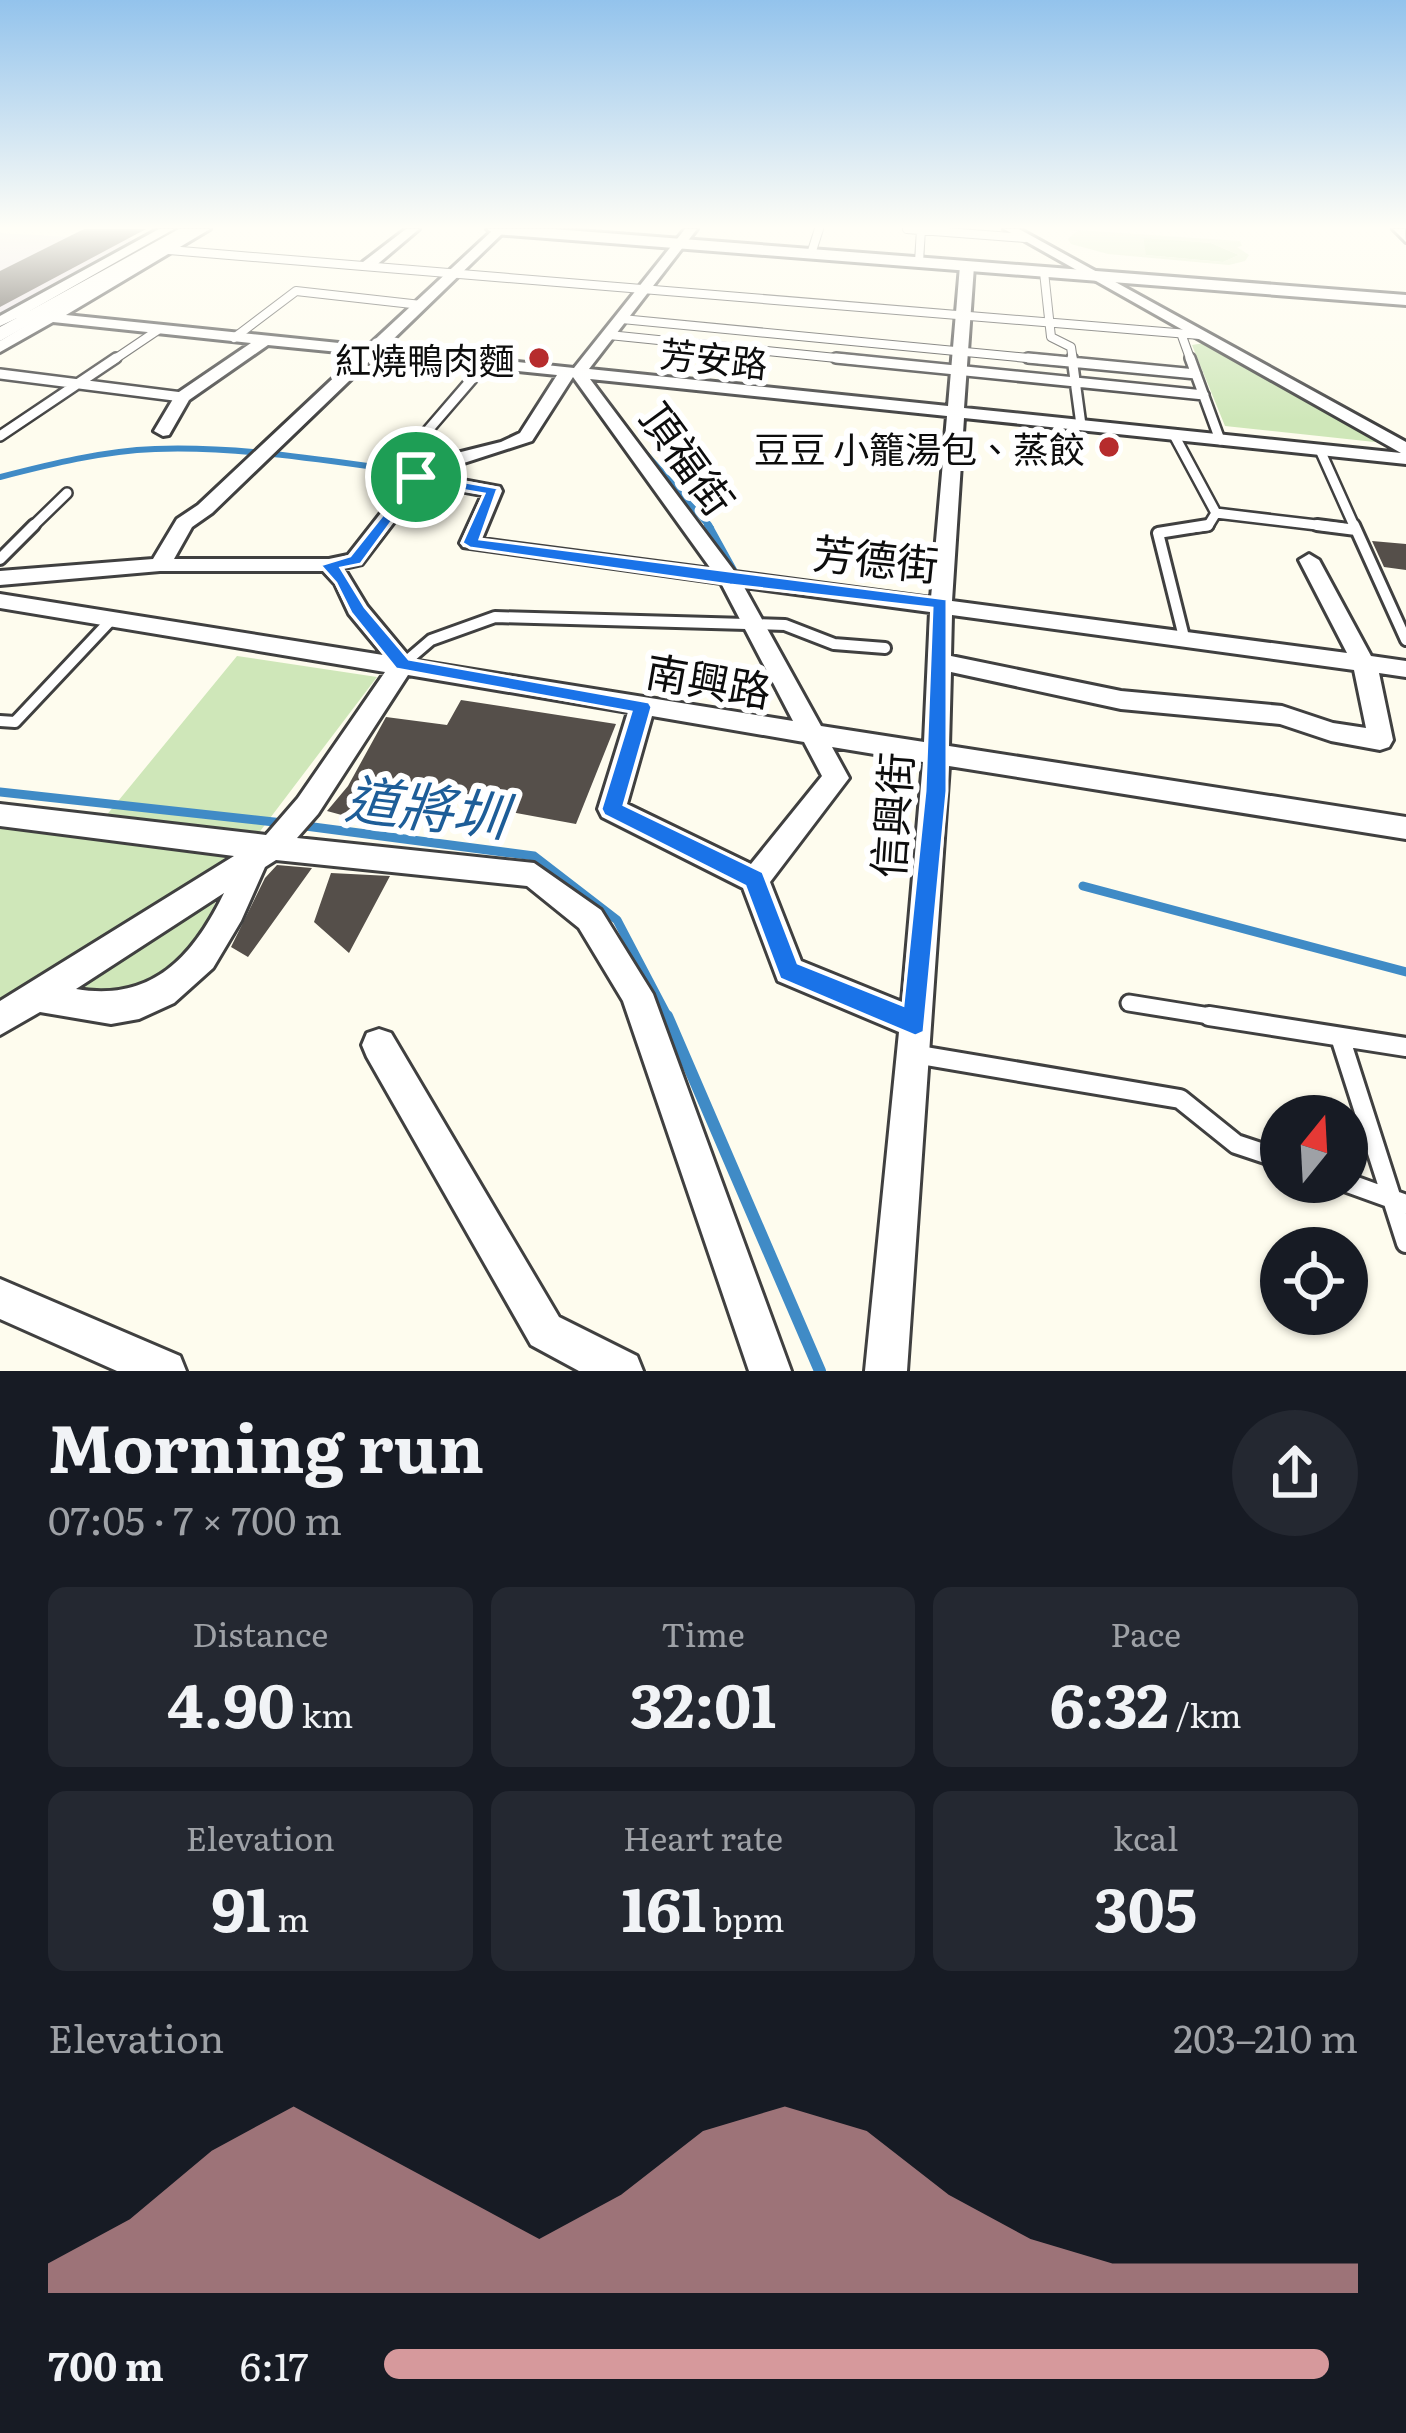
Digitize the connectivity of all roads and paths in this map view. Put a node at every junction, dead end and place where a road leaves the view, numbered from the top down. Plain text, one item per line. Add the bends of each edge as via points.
1 (64, 293) edge
2 (69, 293) edge
3 (78, 293) edge
4 (293, 293) edge
5 (314, 293) edge
6 (434, 293) edge
7 (639, 293) edge
8 (689, 293) edge
9 (964, 293) edge
10 (1046, 293) edge
11 (1126, 293) edge
12 (1315, 293) edge
13 (1406, 300) edge
14 (422, 305) junction
15 (961, 316) junction
16 (622, 319) junction
17 (18, 321) edge
18 (1050, 324) junction
19 (158, 330) junction
20 (609, 334) junction
21 (1200, 334) junction
22 (1182, 336) junction
23 (234, 338) junction
24 (264, 341) junction
25 (0, 347) edge
26 (371, 352) junction
27 (961, 352) junction
28 (1073, 362) junction
29 (485, 364) junction
30 (958, 371) junction
31 (572, 373) junction
32 (0, 374) edge
33 (1196, 374) junction
34 (1075, 382) junction
35 (78, 383) junction
36 (1204, 395) junction
37 (182, 397) junction
38 (957, 412) junction
39 (1081, 425) junction
40 (163, 431) dead end
41 (1174, 435) junction
42 (0, 436) edge
43 (1220, 440) junction
44 (1406, 449) edge
45 (1320, 450) junction
46 (1406, 459) edge
47 (407, 471) junction
48 (67, 493) dead end
49 (1216, 513) junction
50 (1356, 530) junction
51 (0, 560) edge
52 (1309, 560) dead end
53 (160, 565) junction
54 (329, 565) junction
55 (0, 578) edge
56 (730, 580) junction
57 (0, 601) edge
58 (941, 603) junction
59 (112, 619) junction
60 (749, 623) junction
61 (1184, 637) junction
62 (1406, 640) edge
63 (885, 648) dead end
64 (943, 662) junction
65 (1365, 663) junction
66 (403, 664) junction
67 (1406, 669) edge
68 (642, 707) junction
69 (0, 721) edge
70 (814, 737) junction
71 (938, 757) junction
72 (0, 815) edge
73 (1406, 828) edge
74 (263, 855) junction
75 (755, 880) junction
76 (37, 996) junction
77 (1129, 1003) dead end
78 (0, 1019) edge
79 (915, 1023) junction
80 (1340, 1037) junction
81 (379, 1045) dead end
82 (1406, 1047) edge
83 (914, 1054) junction
84 (1260, 1153) edge
85 (1368, 1190) edge
86 (1401, 1202) edge
87 (1406, 1243) edge
88 (0, 1299) edge
89 (165, 1371) edge
90 (622, 1371) edge
91 (770, 1371) edge
92 (886, 1371) edge

1 - 17 street
2 - 17 street
3 - 17 street
4 - 23 lane
5 - 14 lane
6 - 14 street
7 - 16 street
8 - 15 lane
9 - 15 street, 信興街
10 - 18 lane
11 - 21 street
12 - 13 street
14 - 26 street
15 - 18 lane
15 - 27 street, 信興街
16 - 20 street
16 - 27 lane
17 - 19 street, 芳安路
17 - 25 street
18 - 22 lane
18 - 28 lane via 1052,337 1071,346
19 - 23 street, 芳安路
19 - 35 lane
20 - 30 lane
20 - 31 street
21 - 22 lane
21 - 44 street
22 - 33 lane
23 - 24 street, 芳安路
24 - 26 street, 芳安路
24 - 37 street
26 - 29 street, 芳安路
26 - 53 street via 184,523
27 - 28 lane
27 - 30 street, 信興街
28 - 33 lane
28 - 34 lane
29 - 31 street, 芳安路
29 - 47 lane
30 - 34 lane
30 - 38 street, 信興街
31 - 38 street, 芳安路
31 - 47 street via 526,437
31 - 56 street, 頂福街
32 - 35 lane
33 - 36 lane
34 - 36 lane
34 - 39 lane
35 - 37 lane
35 - 42 lane
36 - 43 lane
37 - 40 street
38 - 39 street, 芳安路
38 - 58 street, 信興街
39 - 41 street, 芳安路
41 - 43 street, 芳安路
41 - 49 lane
43 - 45 street, 芳安路
45 - 46 street, 芳安路
45 - 50 lane
47 - 54 street via 355,560
47 - 56 street, 芳德街 via 493,491 470,543
48 - 51 lane
49 - 50 lane
49 - 61 lane via 1208,526 1158,532
50 - 62 lane
52 - 65 street
53 - 54 street
53 - 55 street
54 - 66 street
56 - 58 street, 芳德街
56 - 60 street, 頂福街
57 - 59 street, 南興路
58 - 61 street, 芳德街
58 - 64 street, 信興街
59 - 66 street, 南興路
59 - 69 lane via 15,722
60 - 63 lane
60 - 66 lane via 495,617 431,640
60 - 70 street, 頂福街
61 - 65 street, 芳德街
64 - 65 street via 1121,700 1282,715 1380,740
64 - 71 street, 信興街
65 - 67 street, 芳德街
66 - 68 street, 南興路
66 - 74 street via 308,806
68 - 70 street, 南興路
68 - 75 street via 612,809
70 - 71 street, 南興路
70 - 75 street, 頂福街 via 836,778
71 - 73 street, 南興路
71 - 79 street, 信興街
72 - 74 street
74 - 76 street
74 - 76 street via 224,930 193,970 156,996 111,1008
74 - 91 street via 535,875 590,919 637,994
75 - 79 street via 789,971
76 - 78 street
77 - 80 lane
79 - 83 street, 信興街
80 - 82 lane
80 - 86 lane
81 - 90 street via 545,1331
83 - 84 lane via 1180,1099 1236,1144
83 - 92 street, 信興街
85 - 86 lane
86 - 87 lane
88 - 89 street

